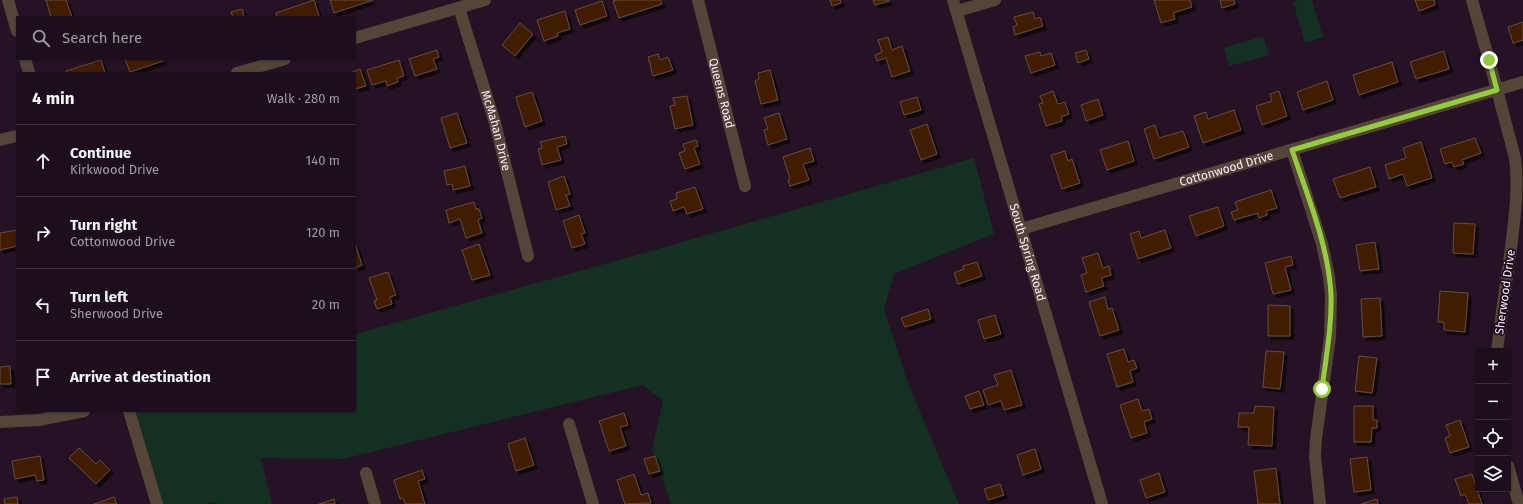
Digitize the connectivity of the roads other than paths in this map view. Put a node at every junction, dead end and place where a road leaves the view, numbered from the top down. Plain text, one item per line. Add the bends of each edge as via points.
1 (8, 0) edge
2 (485, 0) edge
3 (698, 0) edge
4 (995, 0) edge
5 (1472, 0) edge
6 (955, 6) edge
7 (459, 8) junction
8 (16, 28) edge
9 (356, 38) edge
10 (25, 60) edge
11 (282, 60) edge
12 (255, 71) edge
13 (30, 72) edge
14 (1523, 82) edge
15 (1497, 90) junction
16 (16, 136) edge
17 (0, 140) edge
18 (1292, 150) junction
19 (745, 186) dead end
20 (1022, 229) junction
21 (528, 256) dead end
22 (1497, 348) edge
23 (79, 412) edge
24 (130, 412) edge
25 (0, 422) edge
26 (569, 424) dead end
27 (366, 473) dead end
28 (1511, 476) edge
29 (157, 504) edge
30 (375, 504) edge
31 (593, 504) edge
32 (1102, 504) edge
33 (1320, 504) edge
34 (1519, 504) edge

1 - 8 street
2 - 7 street
3 - 19 street, Queens Road
4 - 6 street
5 - 15 street, Sherwood Drive
6 - 20 street, South Spring Road
7 - 9 street
7 - 21 street, McMahan Drive via 495,123
10 - 13 street
11 - 12 street
14 - 15 street, Cottonwood Drive
15 - 18 street, Cottonwood Drive
15 - 22 street, Sherwood Drive via 1515,158 1517,187
16 - 17 street
18 - 20 street, Cottonwood Drive
18 - 33 street via 1320,237 1331,295 1330,337 1315,456
20 - 32 street, South Spring Road
23 - 25 street via 39,420
24 - 29 street
26 - 31 street
27 - 30 street
28 - 34 street

